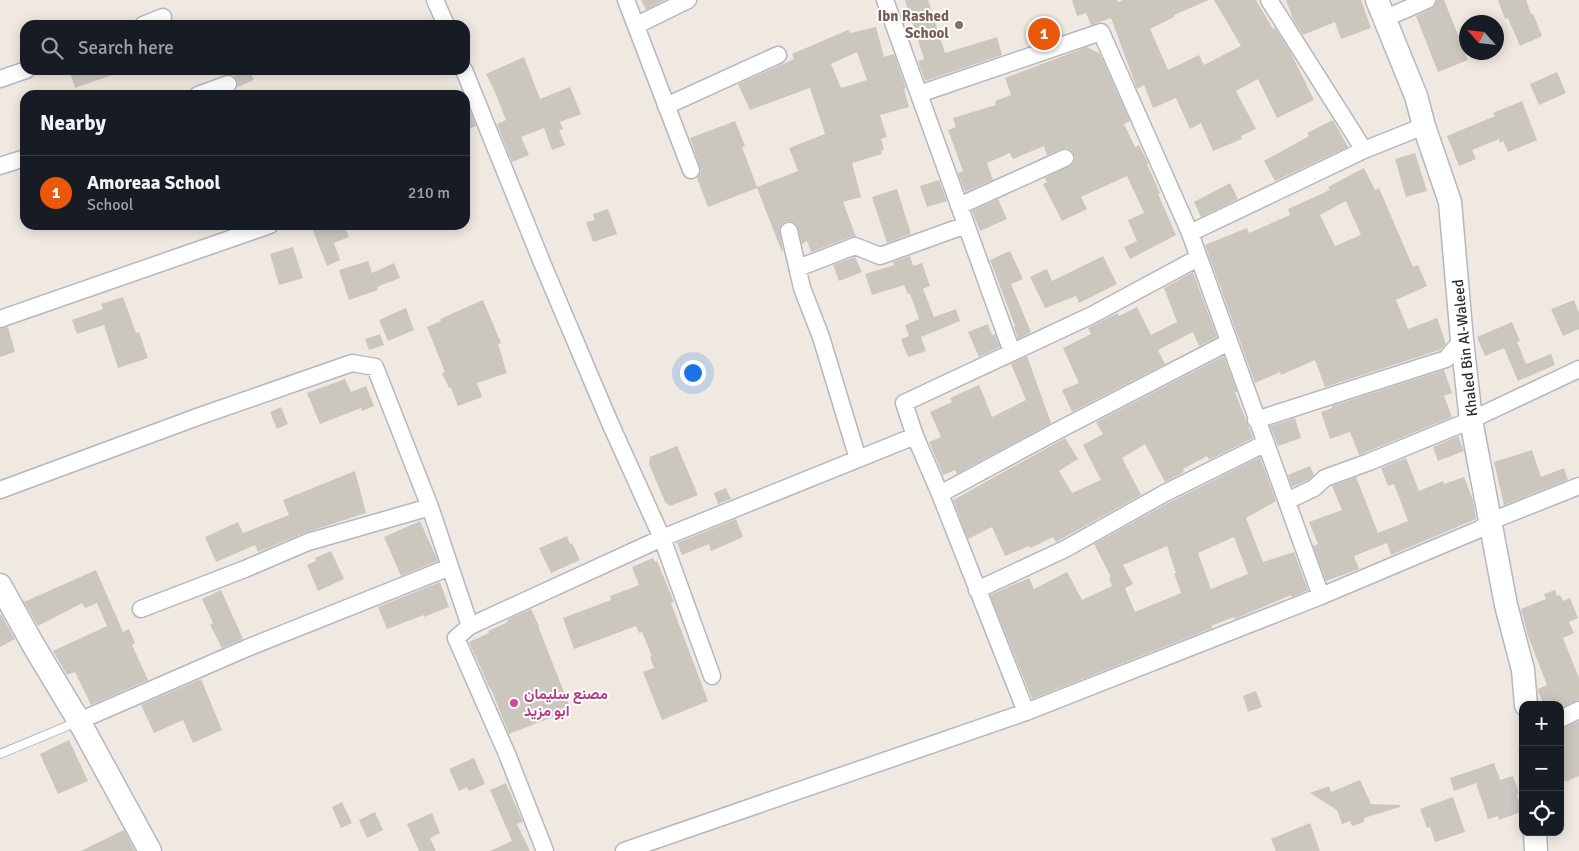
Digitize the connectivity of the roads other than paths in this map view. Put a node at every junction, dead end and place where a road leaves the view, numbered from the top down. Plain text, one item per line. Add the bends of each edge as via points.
1 (435, 0) edge
2 (626, 0) edge
3 (688, 0) edge
4 (885, 0) edge
5 (1269, 0) edge
6 (1427, 0) edge
7 (1380, 9) edge
8 (163, 17) dead end
9 (156, 20) edge
10 (444, 20) edge
11 (637, 26) junction
12 (778, 55) dead end
13 (20, 72) edge
14 (466, 75) edge
15 (0, 79) edge
16 (228, 84) dead end
17 (212, 90) edge
18 (919, 94) junction
19 (666, 106) junction
20 (1424, 126) junction
21 (1364, 150) junction
22 (1065, 158) dead end
23 (20, 160) edge
24 (0, 166) edge
25 (691, 170) dead end
26 (959, 206) junction
27 (966, 225) junction
28 (256, 230) edge
29 (789, 231) dead end
30 (1190, 233) junction
31 (1198, 258) junction
32 (798, 268) junction
33 (0, 319) edge
34 (1462, 340) junction
35 (1229, 342) junction
36 (1012, 352) junction
37 (1579, 369) edge
38 (1256, 420) junction
39 (1472, 420) junction
40 (914, 436) junction
41 (1266, 442) junction
42 (858, 459) junction
43 (1579, 486) edge
44 (0, 490) edge
45 (940, 494) junction
46 (1287, 501) junction
47 (430, 507) junction
48 (1491, 521) junction
49 (662, 538) junction
50 (450, 567) junction
51 (0, 585) edge
52 (977, 590) junction
53 (1321, 596) junction
54 (141, 609) dead end
55 (470, 626) junction
56 (712, 676) dead end
57 (1526, 701) edge
58 (1579, 710) edge
59 (1026, 712) junction
60 (1564, 716) edge
61 (79, 721) junction
62 (0, 754) edge
63 (1535, 836) edge
64 (150, 851) edge
65 (545, 851) edge
66 (624, 851) edge
67 (1536, 851) edge

1 - 10 street
2 - 11 street
3 - 11 street
4 - 18 street
5 - 21 street
6 - 7 street
7 - 20 street, Khaled Bin Al-Waleed via 1416,96
8 - 9 street
11 - 19 street
12 - 19 street
13 - 15 street
14 - 49 street via 558,300
16 - 17 street
18 - 26 street
18 - 30 street via 1101,32
19 - 25 street
20 - 21 street
20 - 34 street, Khaled Bin Al-Waleed via 1450,202
21 - 30 street
22 - 26 street
23 - 24 street
26 - 27 street
27 - 32 street via 880,256 855,246
27 - 36 street
28 - 33 street
29 - 32 street
30 - 31 street
31 - 35 street
31 - 36 street via 1092,315
32 - 42 street
34 - 38 street via 1446,360
34 - 39 street, Khaled Bin Al-Waleed
35 - 38 street
35 - 45 street
36 - 40 street via 904,403
37 - 39 street
38 - 41 street
39 - 46 street via 1325,478 1314,488
39 - 48 street, Khaled Bin Al-Waleed
40 - 42 street
40 - 45 street
41 - 46 street
41 - 52 street via 1065,549
42 - 49 street
43 - 48 street
44 - 47 street via 352,363 375,367
45 - 52 street
46 - 53 street
47 - 50 street
47 - 54 street via 308,542
48 - 53 street via 1480,529
48 - 57 street, Khaled Bin Al-Waleed via 1506,605 1523,670
49 - 55 street
49 - 56 street
50 - 55 street
50 - 61 street via 246,648
51 - 61 street
52 - 59 street
53 - 59 street
55 - 65 street via 456,638
58 - 60 street
59 - 66 street
61 - 62 lane
61 - 64 street
63 - 67 street

